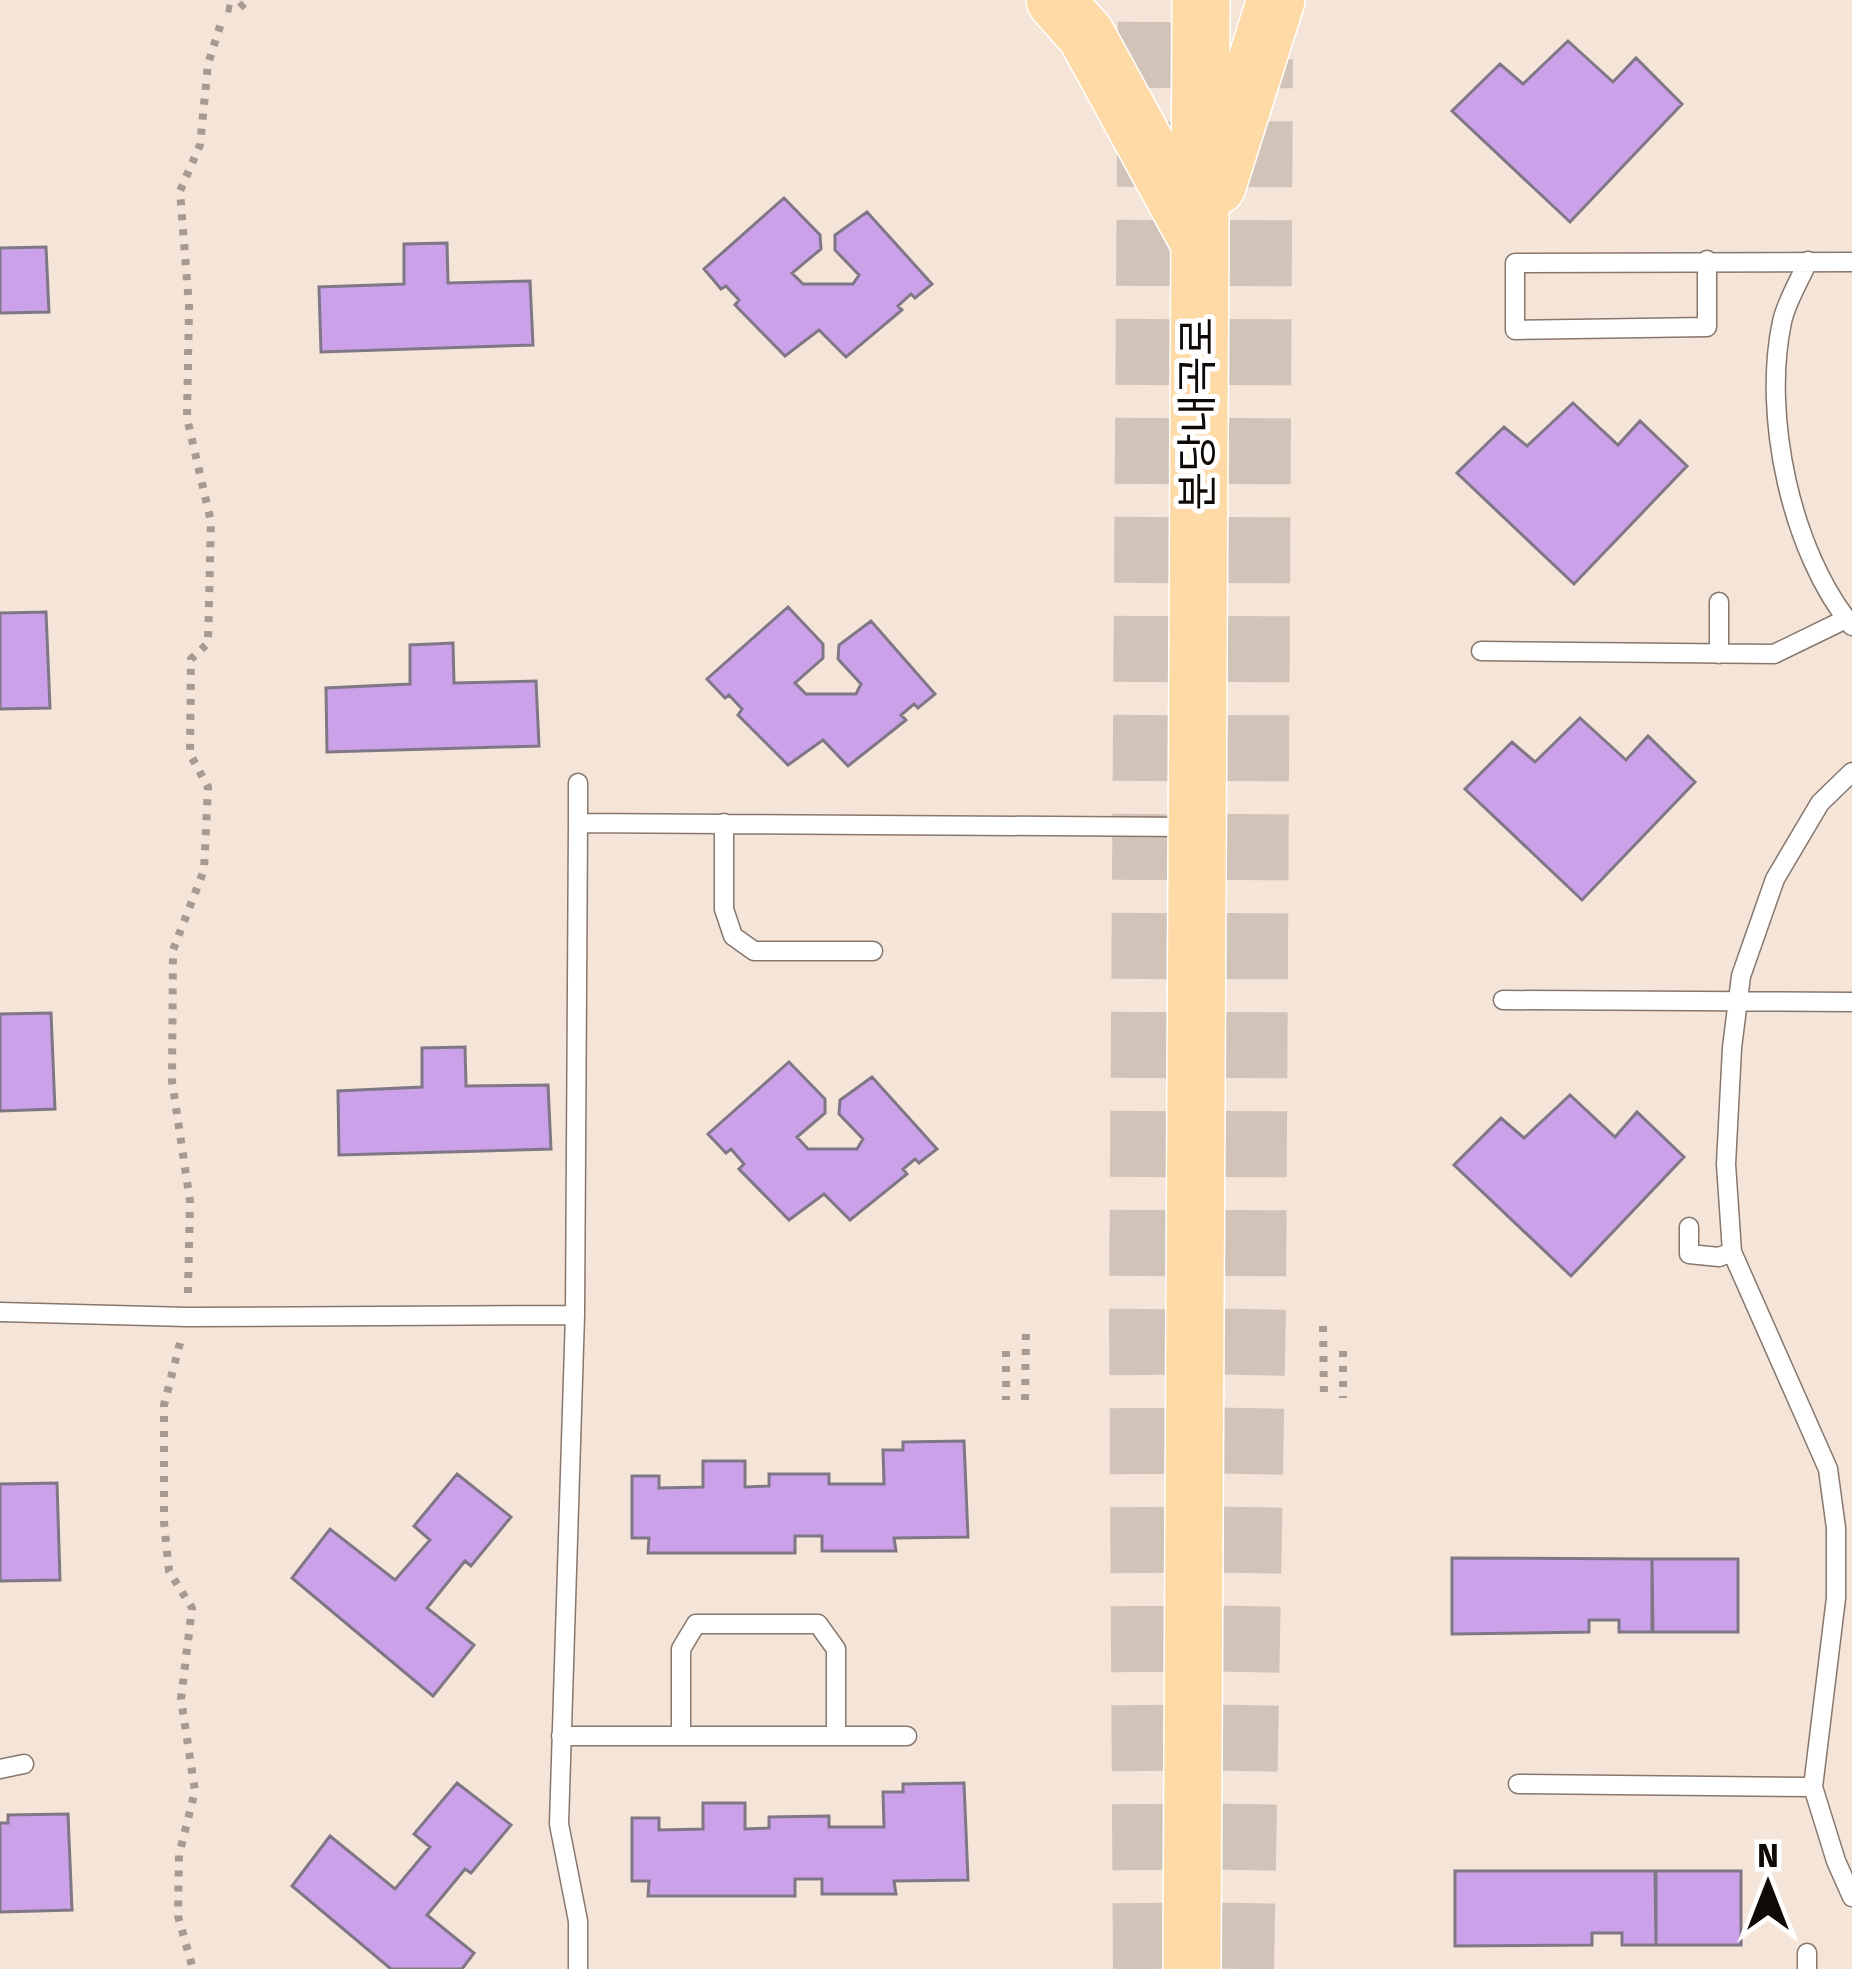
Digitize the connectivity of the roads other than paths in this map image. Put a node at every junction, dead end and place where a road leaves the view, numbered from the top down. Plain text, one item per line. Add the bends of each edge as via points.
1 (1055, 0) edge
2 (1201, 0) edge
3 (1276, 0) edge
4 (1199, 242) junction
5 (1707, 260) junction
6 (1808, 261) junction
7 (1852, 262) edge
8 (1719, 602) dead end
9 (1849, 623) edge
10 (1481, 651) dead end
11 (1719, 654) junction
12 (1852, 772) edge
13 (578, 783) dead end
14 (724, 823) junction
15 (578, 824) junction
16 (1195, 827) junction
17 (873, 951) dead end
18 (1503, 1000) dead end
19 (1738, 1002) junction
20 (1852, 1002) edge
21 (1688, 1227) dead end
22 (1732, 1252) junction
23 (0, 1312) edge
24 (575, 1315) junction
25 (561, 1736) junction
26 (681, 1736) junction
27 (836, 1736) junction
28 (907, 1736) dead end
29 (24, 1764) dead end
30 (0, 1769) edge
31 (1518, 1784) dead end
32 (1813, 1787) junction
33 (1852, 1897) edge
34 (1192, 1968) edge
35 (578, 1969) edge

1 - 4 main road via 1086,35
2 - 4 main road, 분당내곡로
3 - 4 main road
4 - 16 main road, 분당내곡로
5 - 5 lane via 1707,327 1515,330 1515,263
5 - 6 lane
6 - 7 lane
6 - 9 lane via 1782,319 1779,446 1795,511
8 - 11 lane
9 - 11 lane via 1774,654
10 - 11 lane
12 - 19 lane via 1820,803 1775,879
13 - 15 lane
14 - 15 lane
14 - 16 lane
14 - 17 lane via 724,909 733,936 754,951
15 - 24 lane
16 - 34 main road, 분당내곡로
18 - 19 lane
19 - 20 lane
19 - 22 lane via 1726,1164
21 - 22 lane via 1689,1254
22 - 32 lane via 1828,1469 1836,1598
23 - 24 lane
24 - 25 lane
25 - 26 lane
25 - 35 lane via 560,1825
26 - 27 lane
26 - 27 lane via 681,1649 696,1624 818,1624 836,1649
27 - 28 lane
29 - 30 lane
31 - 32 lane
32 - 33 lane

